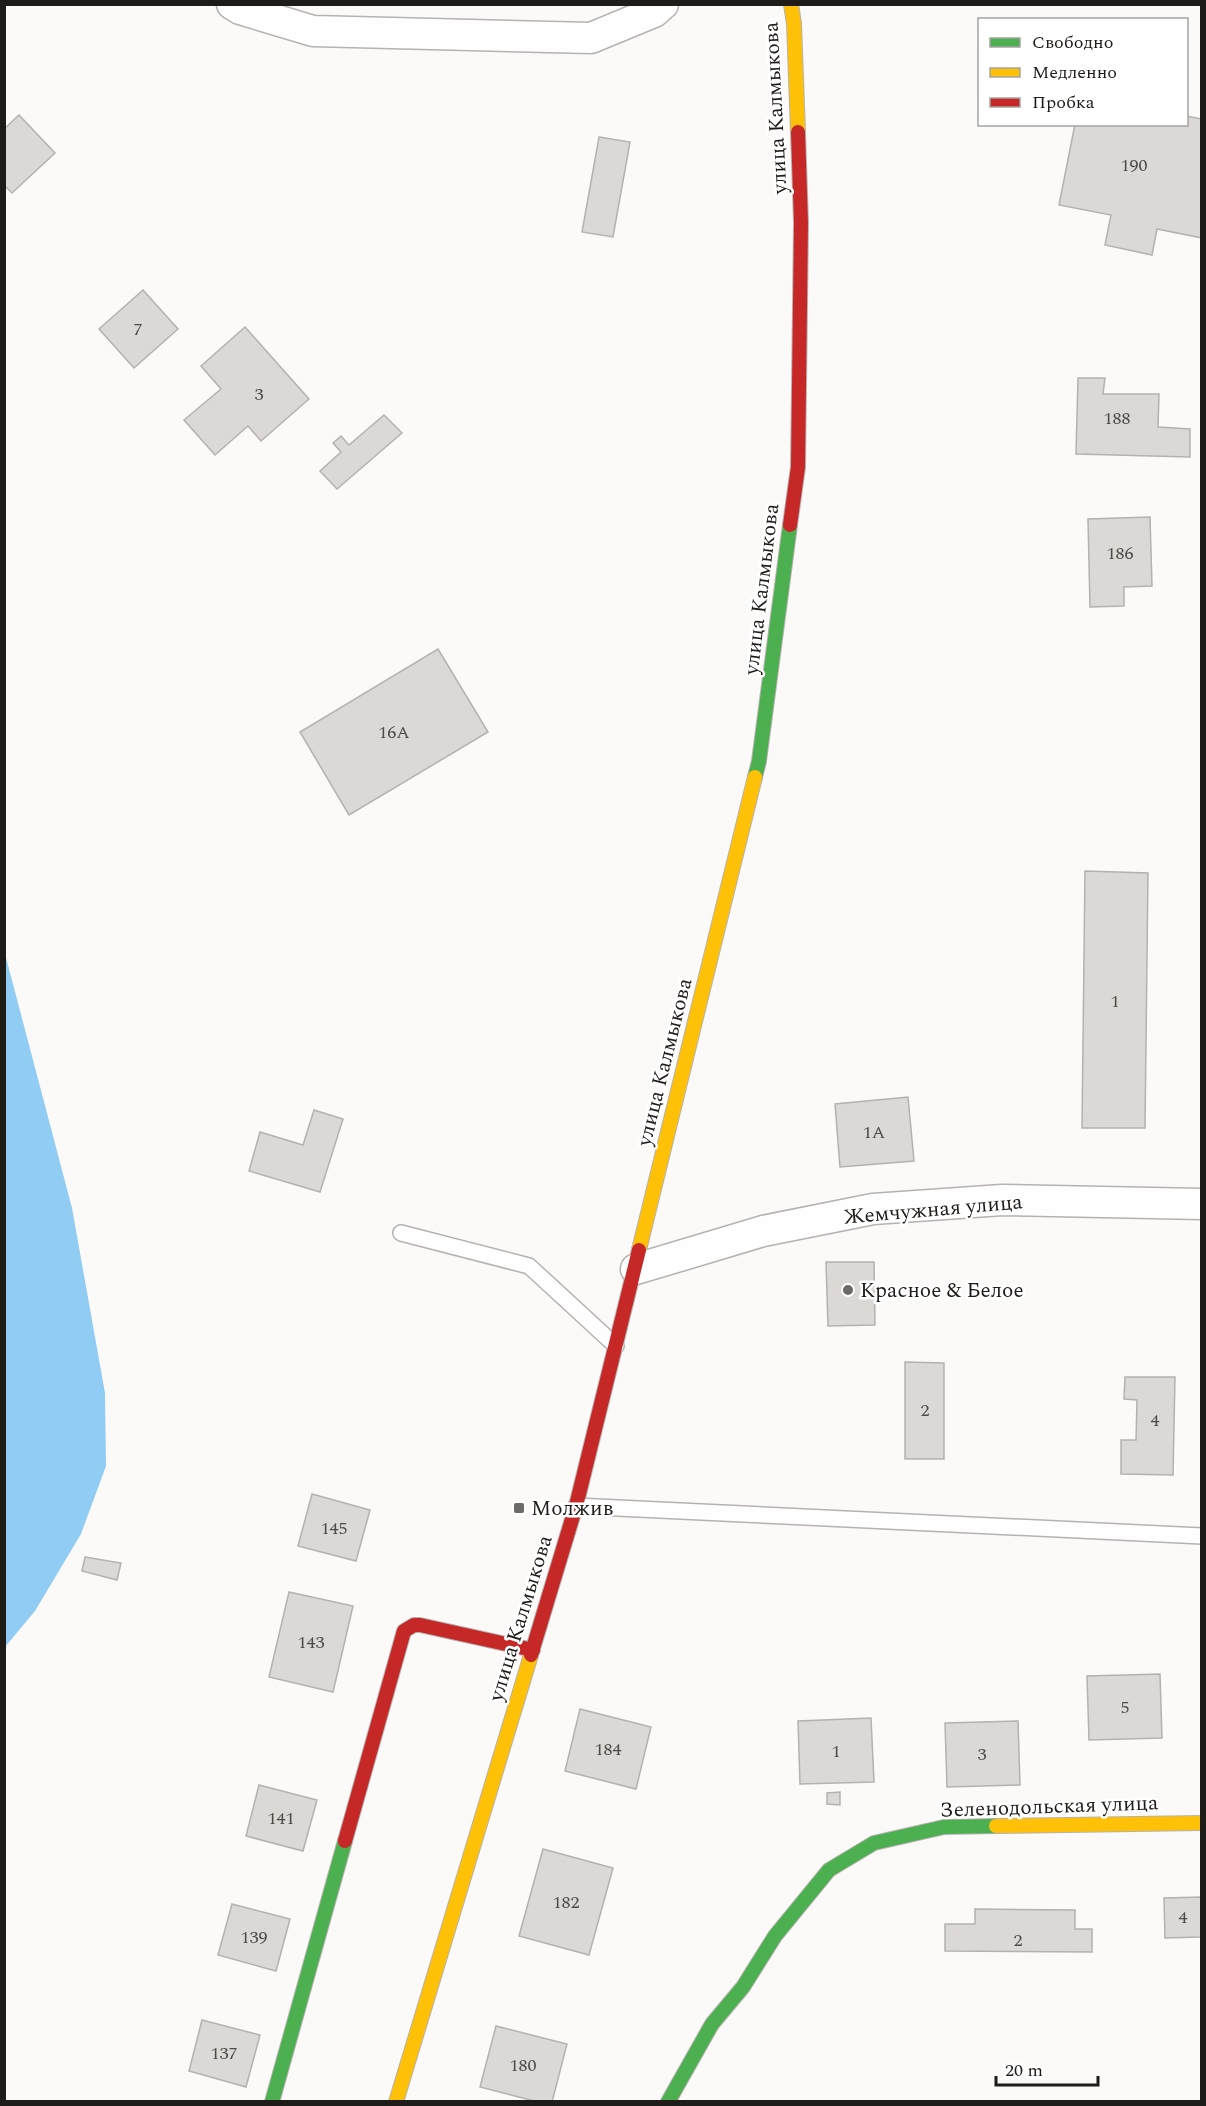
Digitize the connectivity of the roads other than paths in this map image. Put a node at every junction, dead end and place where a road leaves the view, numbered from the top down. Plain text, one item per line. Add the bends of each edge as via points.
1 (232, 4) edge
2 (663, 4) edge
3 (790, 4) edge
4 (1202, 1203) edge
5 (401, 1233) dead end
6 (636, 1269) junction
7 (616, 1346) junction
8 (576, 1506) junction
9 (1202, 1536) edge
10 (532, 1650) junction
11 (1202, 1823) edge
12 (272, 2102) edge
13 (396, 2102) edge
14 (668, 2102) edge

1 - 2 street via 314,31 591,38 654,12
3 - 6 main road, улица Калмыкова via 801,224 798,467 759,761
4 - 6 street, Жемчужная улица via 1002,1200 873,1209 763,1231
5 - 7 lane via 529,1266
6 - 7 main road, улица Калмыкова
7 - 8 main road, улица Калмыкова
8 - 9 lane
8 - 10 main road, улица Калмыкова
10 - 12 main road via 420,1625 404,1631
10 - 13 main road, улица Калмыкова
11 - 14 main road, Зеленодольская улица via 944,1827 874,1843 829,1870 775,1935 743,1987 712,2024

